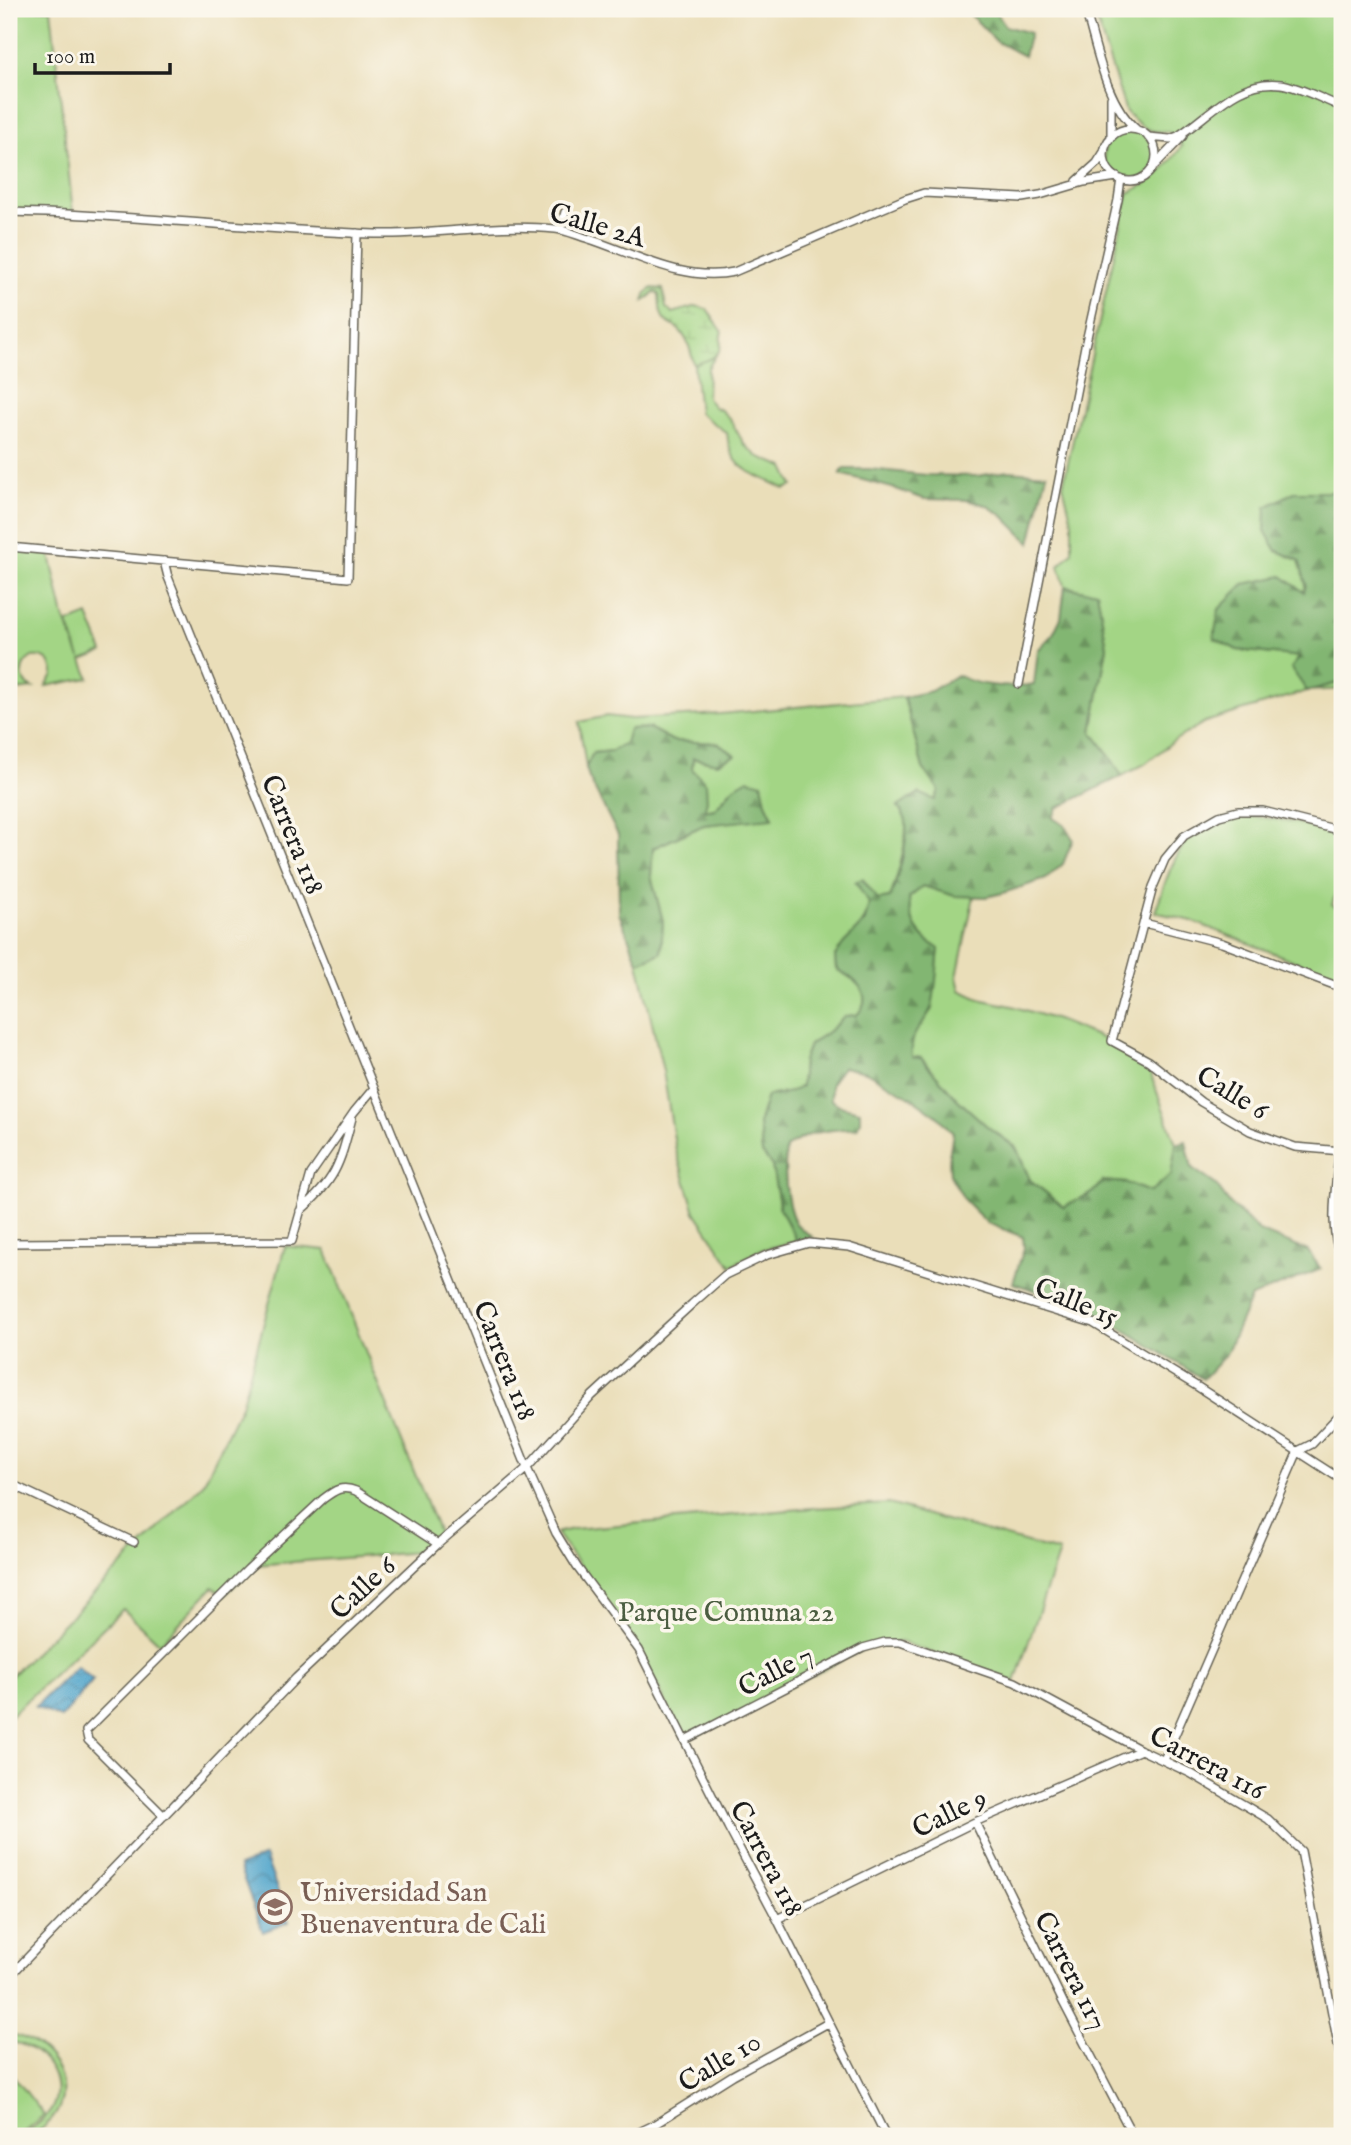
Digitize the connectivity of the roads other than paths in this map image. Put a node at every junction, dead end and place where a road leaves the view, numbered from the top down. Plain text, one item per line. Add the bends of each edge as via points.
1 (1085, 9) edge
2 (1111, 94) junction
3 (1342, 107) edge
4 (1188, 130) junction
5 (1139, 131) junction
6 (1148, 137) junction
7 (1111, 138) junction
8 (1105, 151) junction
9 (1153, 166) junction
10 (1119, 178) junction
11 (1130, 181) junction
12 (1072, 184) junction
13 (1118, 200) junction
14 (9, 212) edge
15 (565, 212) dead end
16 (560, 230) junction
17 (357, 233) junction
18 (9, 547) edge
19 (164, 561) junction
20 (1019, 684) dead end
21 (1342, 831) edge
22 (1144, 923) junction
23 (1342, 988) edge
24 (374, 1088) junction
25 (354, 1112) junction
26 (1341, 1151) edge
27 (299, 1212) junction
28 (9, 1243) edge
29 (766, 1255) joint
30 (1342, 1258) edge
31 (1342, 1412) edge
32 (1298, 1451) junction
33 (527, 1468) junction
34 (1342, 1480) edge
35 (9, 1483) edge
36 (134, 1542) dead end
37 (438, 1544) junction
38 (885, 1642) joint
39 (685, 1740) junction
40 (1141, 1750) junction
41 (1164, 1760) junction
42 (164, 1816) junction
43 (975, 1822) junction
44 (777, 1919) junction
45 (9, 1977) edge
46 (828, 2024) junction
47 (1342, 2064) edge
48 (631, 2136) edge
49 (886, 2136) edge
50 (1133, 2136) edge

1 - 2 street
2 - 5 street via 1126,120
2 - 7 street
3 - 4 street via 1282,84 1259,85 1223,101
4 - 6 street via 1170,139
4 - 9 street
5 - 6 street
5 - 7 street via 1124,130
6 - 9 street via 1156,154
7 - 8 street
8 - 10 street via 1107,166
8 - 12 street, Calle 2A via 1084,177
9 - 11 street via 1144,177
10 - 11 street
10 - 12 street, Calle 2A
10 - 13 street
11 - 13 street
12 - 16 street, Calle 2A via 1022,198 924,193 721,274 681,271
13 - 20 street
14 - 17 street, Calle 2A
15 - 16 street
16 - 17 street, Calle 2A via 518,227 426,234
17 - 19 street via 348,578
18 - 19 street
19 - 24 street, Carrera 118
21 - 22 street via 1263,811 1219,816 1184,836 1165,859
22 - 23 street via 1222,943
22 - 26 street, Calle 6 via 1112,1041 1149,1061 1201,1102 1250,1132 1295,1147
24 - 25 street
24 - 33 street, Carrera 118
25 - 27 street via 311,1174
25 - 27 street via 334,1175
26 - 30 street via 1334,1234
27 - 28 street via 292,1241
29 - 32 street, Calle 15 via 809,1243 849,1247 1093,1323
29 - 33 street, Calle 6 via 725,1275 692,1304 592,1396
31 - 32 street via 1312,1444
32 - 34 street, Calle 15
32 - 41 street
33 - 37 street, Calle 6
33 - 39 street, Carrera 118 via 556,1533 639,1650
35 - 36 street
37 - 42 street, Calle 6 via 296,1678
37 - 42 street via 344,1487 323,1499 248,1569 86,1731 88,1740
38 - 39 street, Calle 7 via 863,1648
38 - 40 street, Carrera 116 via 901,1642 1015,1682
39 - 44 street, Carrera 118
40 - 41 street, Carrera 116
40 - 43 street, Calle 9
41 - 47 street, Carrera 116 via 1268,1819 1301,1850
42 - 45 street, Calle 6
43 - 44 street, Calle 9
43 - 50 street, Carrera 117
44 - 46 street, Carrera 118
46 - 48 street, Calle 10
46 - 49 street, Carrera 118

